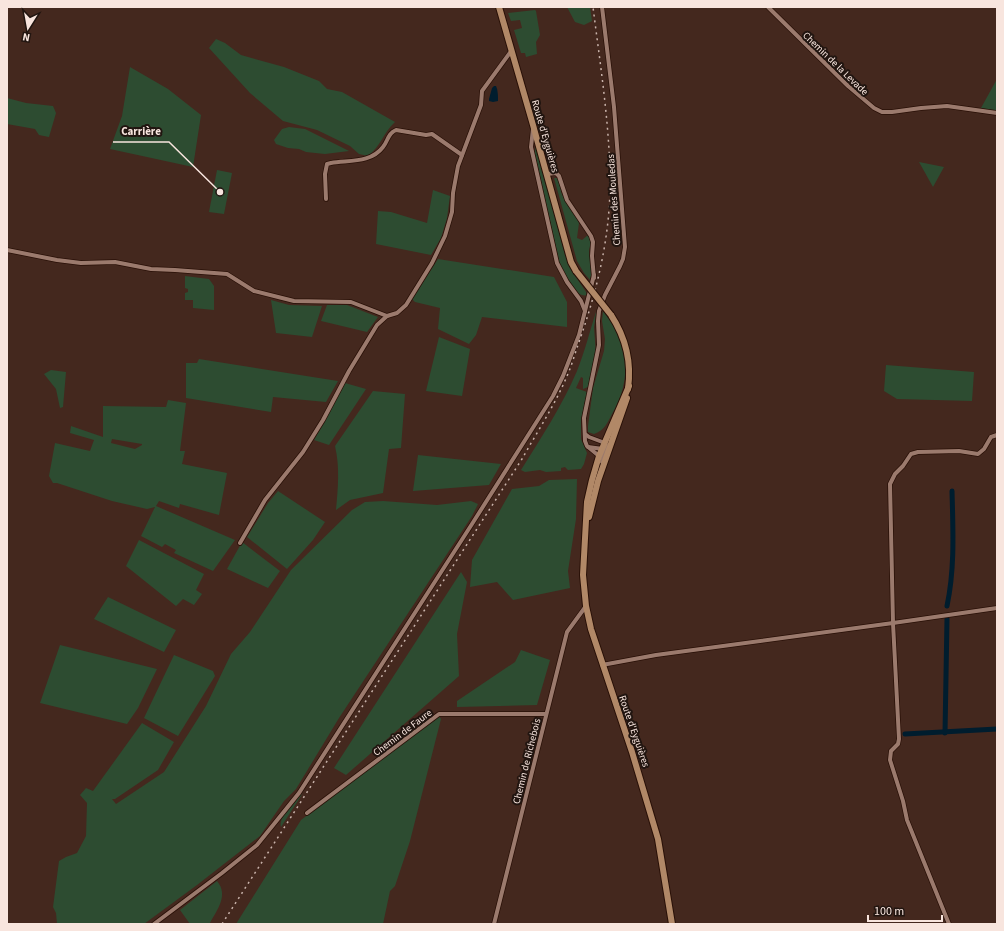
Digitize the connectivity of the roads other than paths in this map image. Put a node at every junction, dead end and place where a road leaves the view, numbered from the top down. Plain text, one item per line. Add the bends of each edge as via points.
1 (499, 7) edge
2 (602, 7) edge
3 (768, 7) edge
4 (512, 50) junction
5 (997, 113) edge
6 (533, 125) junction
7 (462, 155) junction
8 (546, 174) junction
9 (326, 199) dead end
10 (7, 250) edge
11 (585, 313) junction
12 (387, 316) junction
13 (585, 434) junction
14 (997, 435) edge
15 (606, 446) junction
16 (588, 447) junction
17 (599, 456) junction
18 (240, 543) dead end
19 (584, 546) junction
20 (586, 606) junction
21 (997, 608) edge
22 (893, 623) junction
23 (602, 665) junction
24 (546, 714) junction
25 (307, 813) dead end
26 (154, 924) edge
27 (494, 924) edge
28 (672, 924) edge
29 (949, 924) edge

1 - 4 main road, Route d'Eyguières
2 - 13 street, Chemin des Mouledas via 614,107 625,247 623,259 599,311 599,345 584,418
3 - 5 street, Chemin de la Levade via 848,86 882,112 947,106
4 - 6 main road, Route d'Eyguières
4 - 7 street via 482,90 481,105
6 - 8 main road, Route d'Eyguières
6 - 11 street via 531,147 557,263 582,302
7 - 9 street via 432,134 396,130 390,134 382,149 368,158 327,164
7 - 12 street via 445,236 406,305
8 - 11 street via 556,173 559,176 567,200 593,242 593,289
8 - 15 main road, Route d'Eyguières, bridge via 571,262 611,315 625,341 630,371 627,400
10 - 12 street via 81,264 115,262 151,270 227,274 254,291 294,301 351,302
11 - 26 street via 569,362 553,396 299,793 256,845
12 - 18 street via 377,325 303,452 265,500
13 - 15 street
13 - 16 street, Chemin des Mouledas
14 - 22 street via 991,437 978,454 959,451 911,454 895,474 890,484
15 - 16 street
15 - 17 main road, Route d'Eyguières
15 - 19 main road, Route d'Eyguières
16 - 17 street
17 - 19 main road, Route d'Eyguières via 587,502
19 - 20 main road, Route d'Eyguières
20 - 23 main road, Route d'Eyguières via 590,629
20 - 24 street, Chemin de Richebois via 567,632
21 - 22 street
22 - 23 street via 656,655
22 - 29 street via 899,739 891,751 890,760 907,820
23 - 28 main road, Route d'Eyguières via 658,839
24 - 25 street, Chemin de Faure via 439,714
24 - 27 street, Chemin de Richebois

